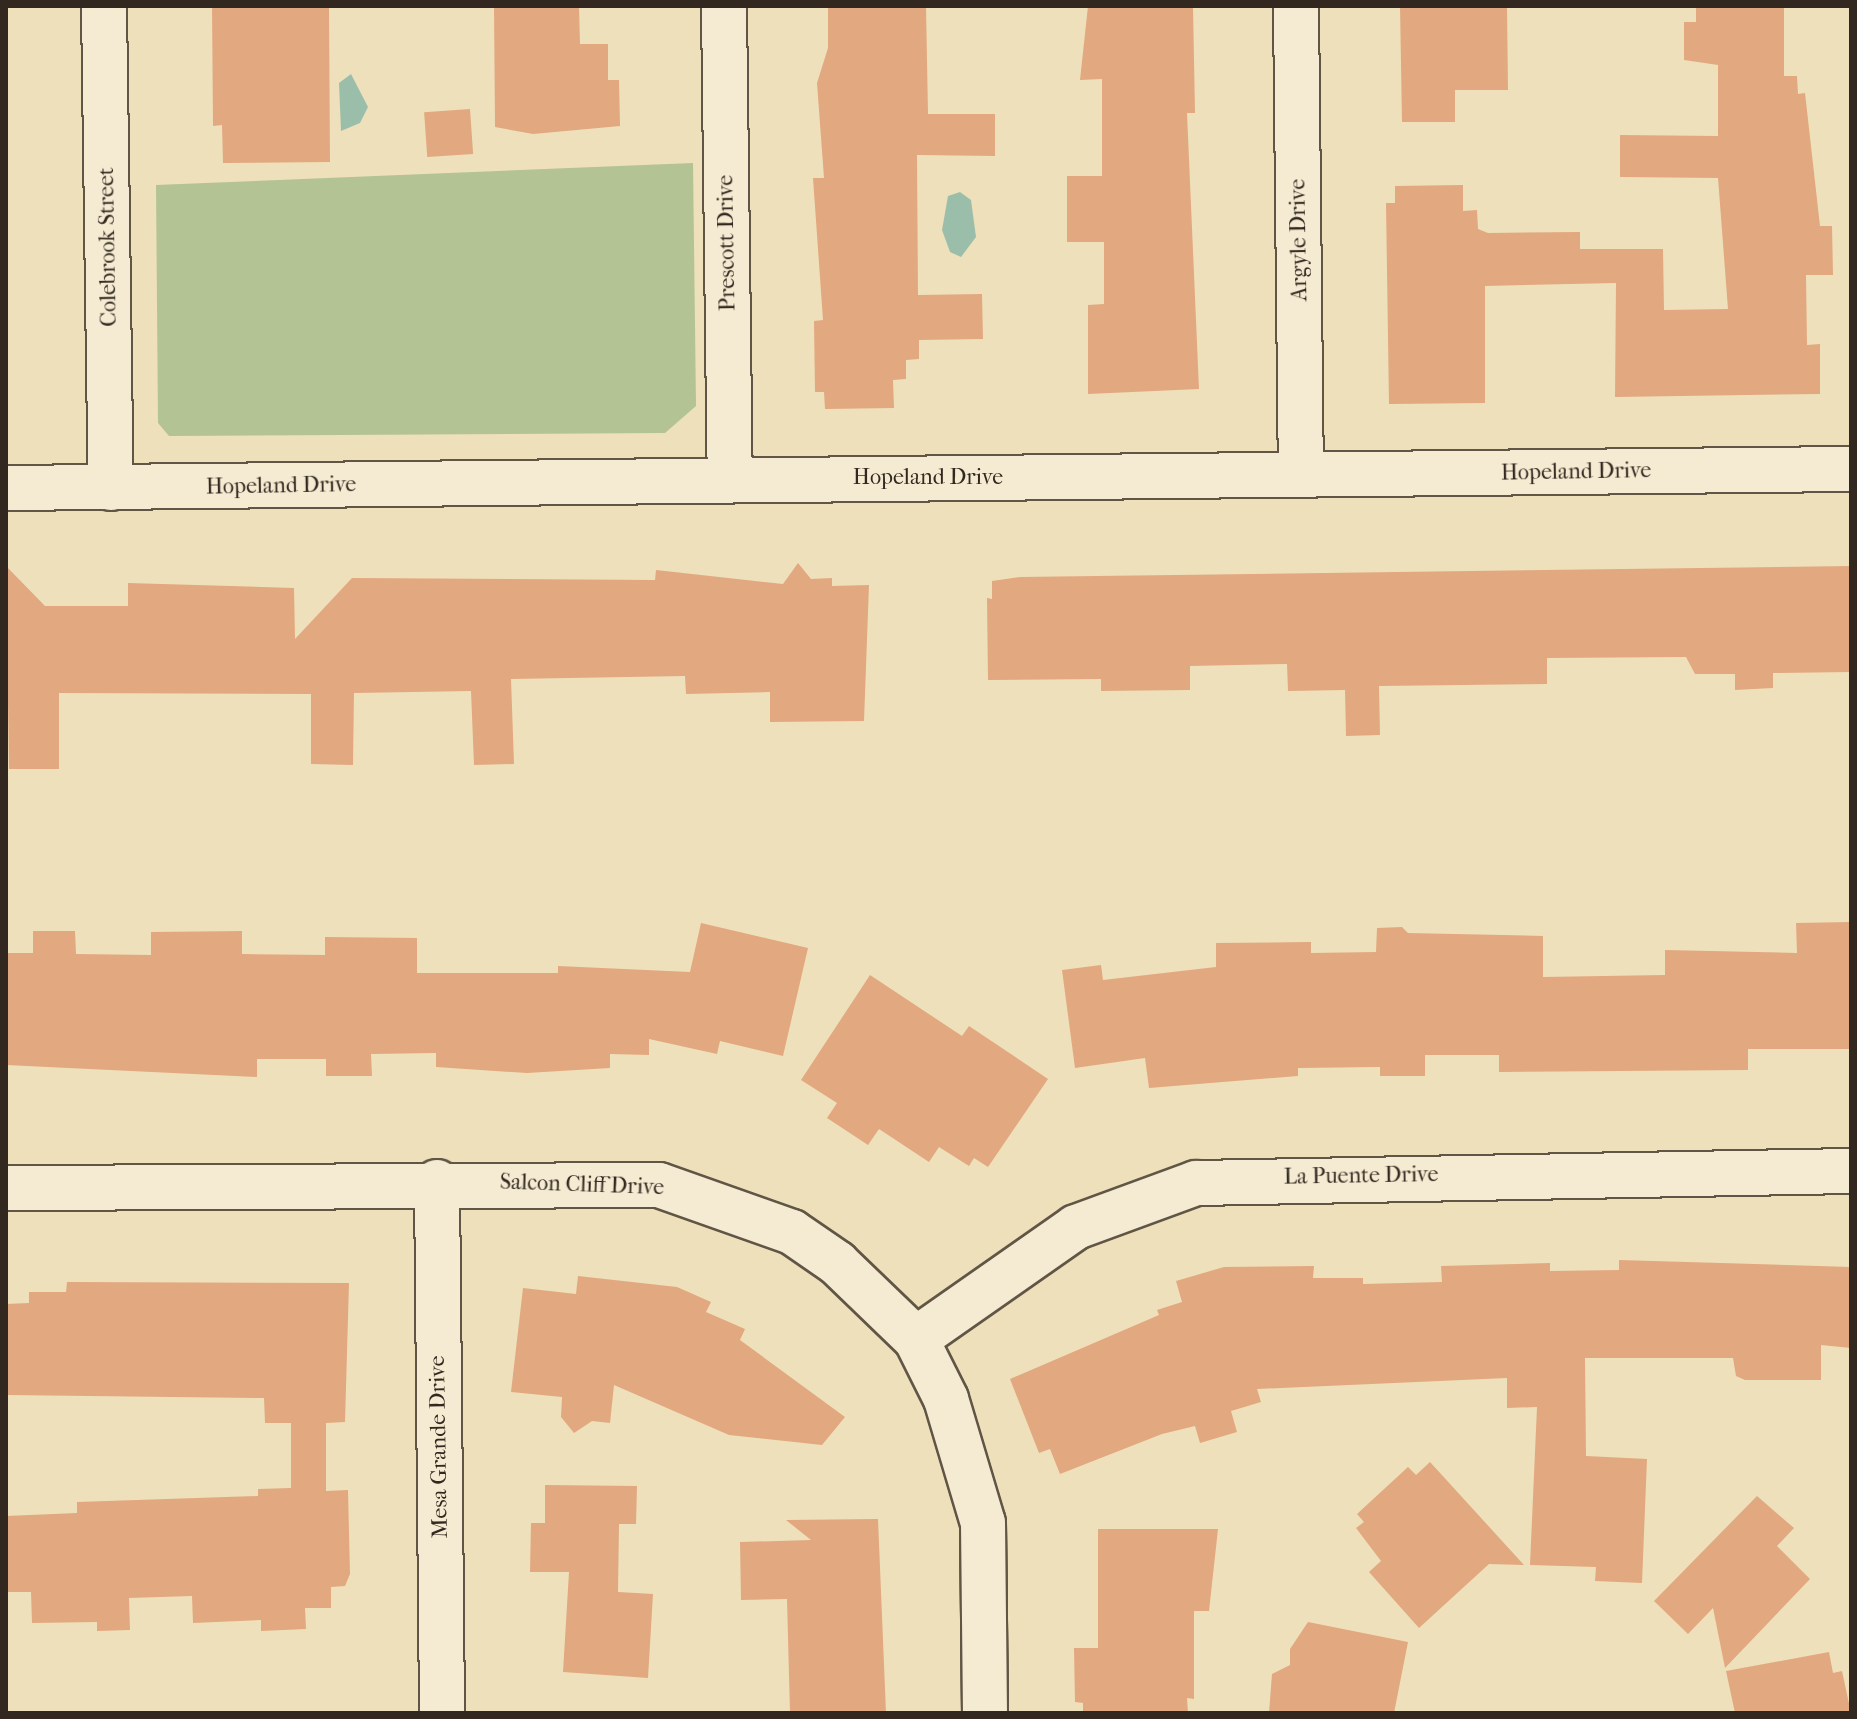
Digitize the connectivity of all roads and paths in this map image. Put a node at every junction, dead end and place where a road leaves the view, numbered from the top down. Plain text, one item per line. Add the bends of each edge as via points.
1 (104, 6) edge
2 (724, 6) edge
3 (1296, 6) edge
4 (1851, 469) edge
5 (1301, 475) junction
6 (730, 479) junction
7 (6, 488) edge
8 (111, 488) junction
9 (1851, 1171) edge
10 (437, 1182) junction
11 (6, 1188) edge
12 (916, 1339) junction
13 (442, 1713) edge
14 (985, 1713) edge

1 - 8 street, Colebrook Street
2 - 6 street, Prescott Drive
3 - 5 street, Argyle Drive
4 - 5 street, Hopeland Drive
5 - 6 street, Hopeland Drive
6 - 8 street, Hopeland Drive
7 - 8 street, Hopeland Drive
9 - 12 street, La Puente Drive via 1196,1183 1076,1227
10 - 11 street, Salcon Cliff Drive
10 - 12 street, Salcon Cliff Drive via 659,1185 732,1205 792,1232 837,1263
10 - 13 street, Mesa Grande Drive
12 - 14 street, Salcon Cliff Drive via 962,1444 983,1523

